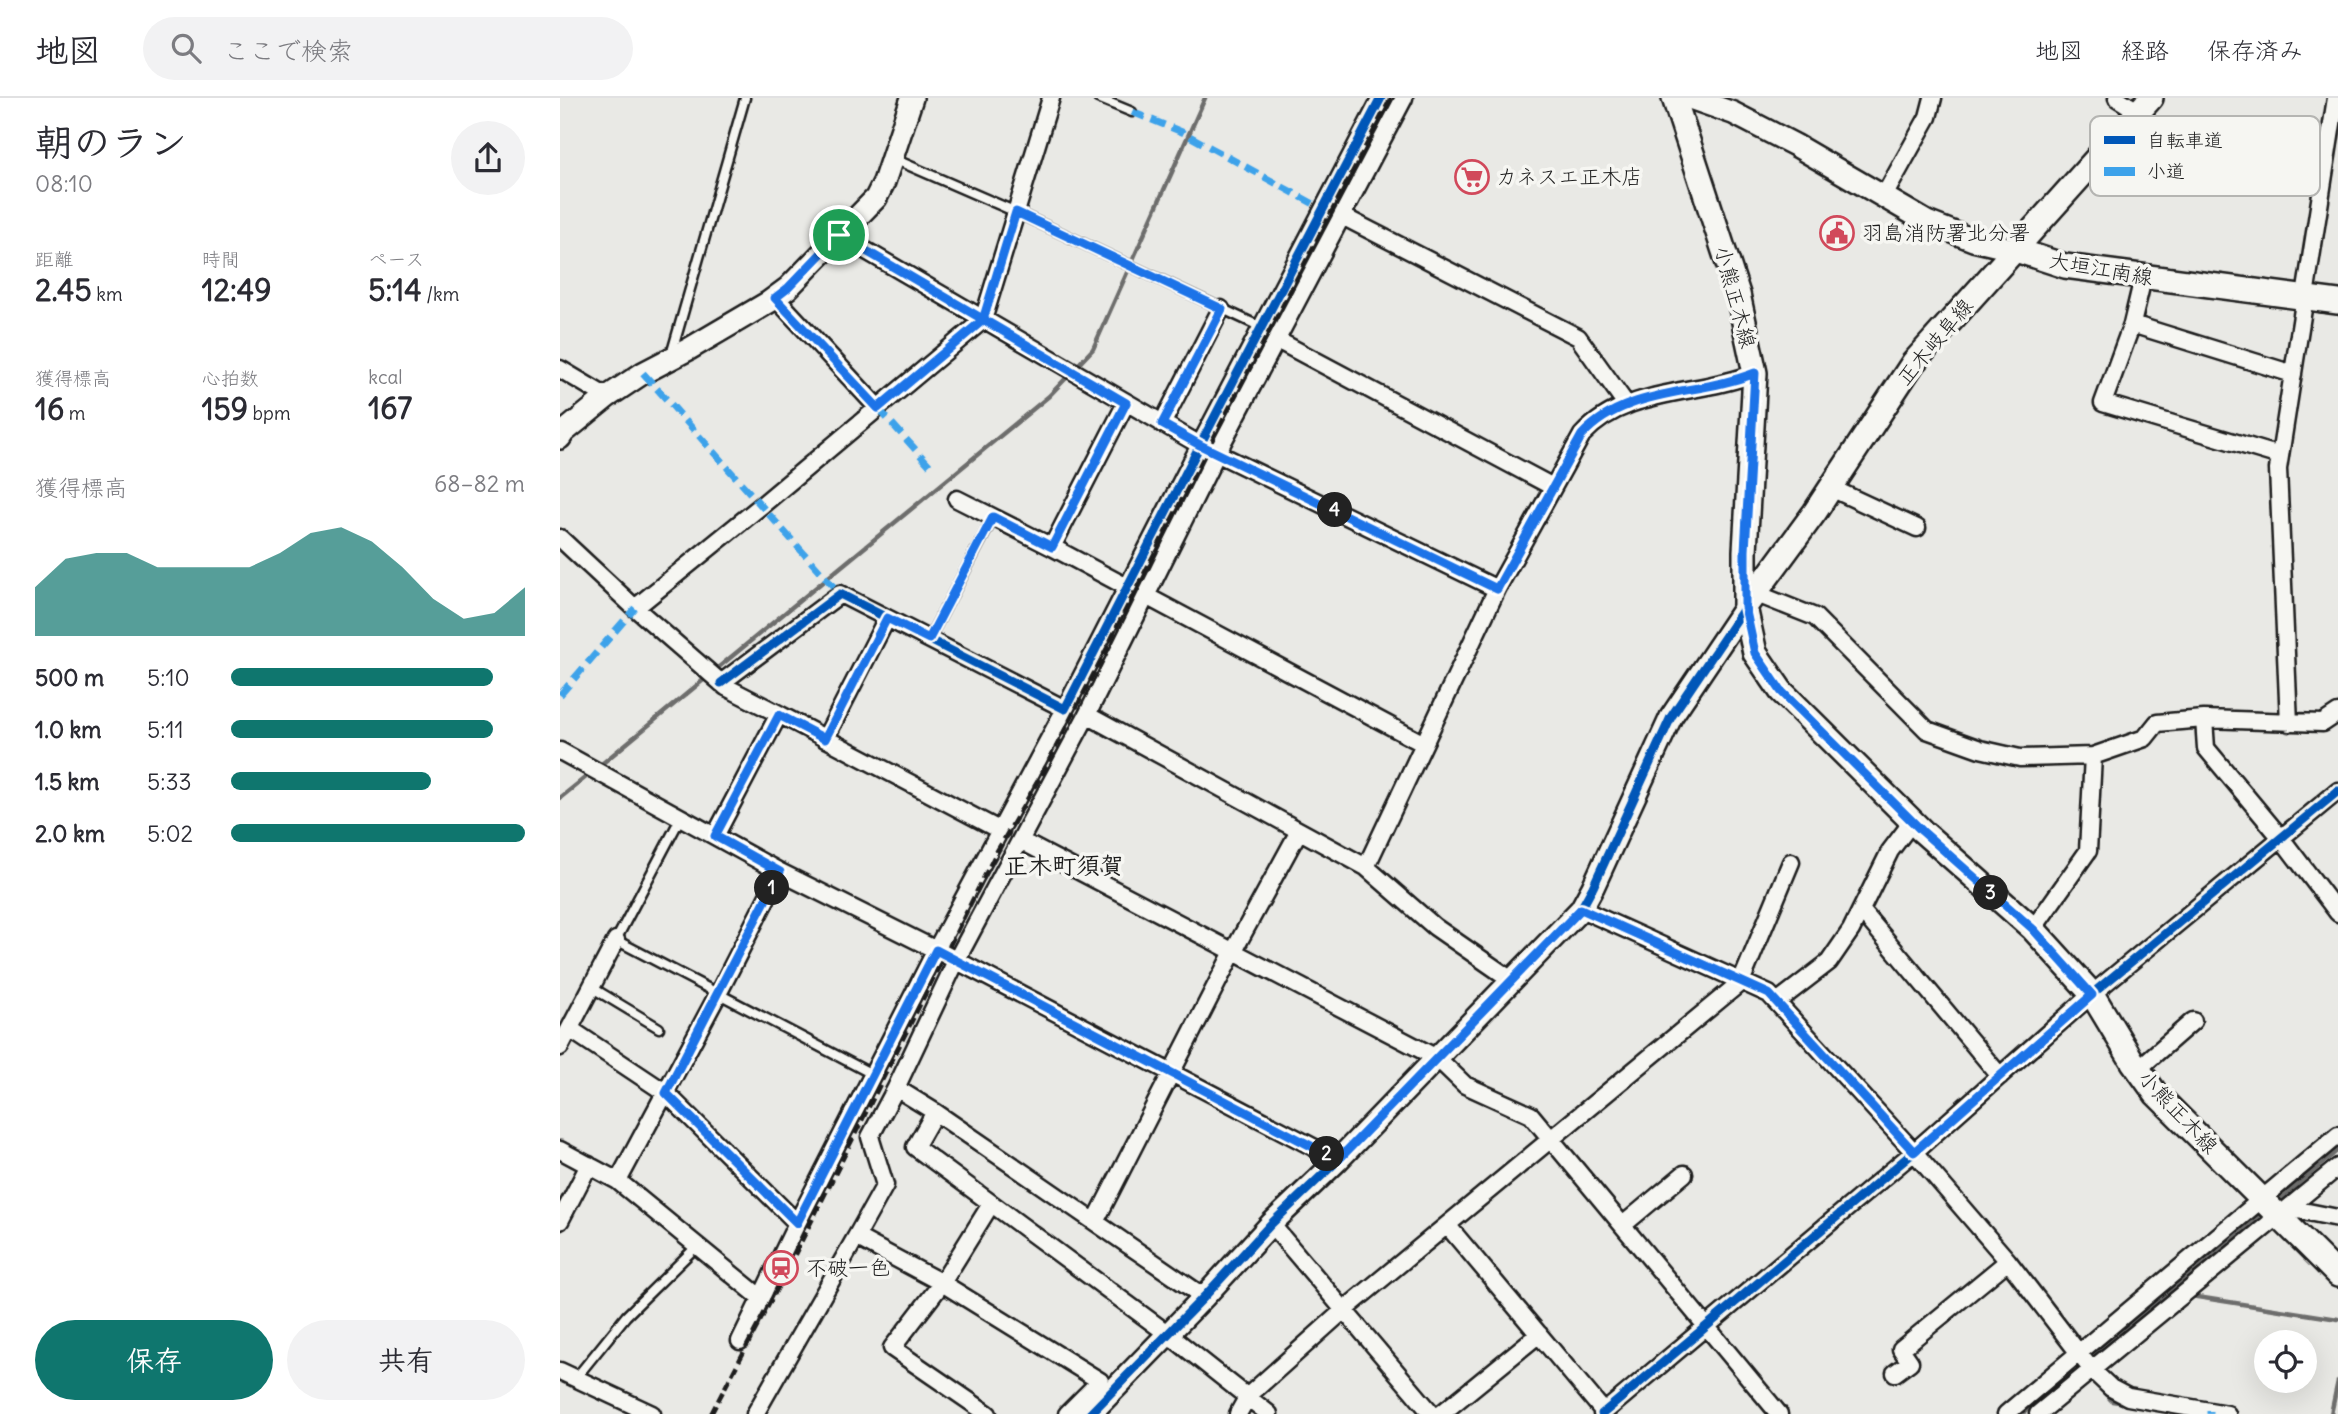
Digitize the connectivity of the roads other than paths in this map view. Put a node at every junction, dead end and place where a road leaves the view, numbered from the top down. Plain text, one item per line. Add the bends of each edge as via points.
1 (745, 98) edge
2 (912, 98) edge
3 (1051, 98) edge
4 (1098, 98) edge
5 (1381, 98) edge
6 (1404, 98) edge
7 (1674, 98) edge
8 (1690, 98) edge
9 (1933, 98) edge
10 (2117, 98) edge
11 (2336, 98) edge
12 (2145, 105) edge
13 (1132, 112) dead end
14 (891, 158) junction
15 (2090, 167) edge
16 (1884, 196) junction
17 (1016, 212) junction
18 (1342, 216) junction
19 (839, 235) junction
20 (2016, 250) junction
21 (2143, 278) junction
22 (2305, 297) junction
23 (775, 298) junction
24 (2338, 302) edge
25 (1222, 309) junction
26 (983, 320) junction
27 (2132, 324) junction
28 (1261, 327) junction
29 (1277, 340) junction
30 (670, 358) junction
31 (560, 369) edge
32 (1755, 373) junction
33 (2293, 373) junction
34 (607, 397) junction
35 (1126, 403) junction
36 (1626, 404) junction
37 (878, 408) junction
38 (1162, 424) junction
39 (560, 438) edge
40 (1200, 445) junction
41 (1217, 453) junction
42 (2280, 456) junction
43 (1553, 487) junction
44 (1831, 488) junction
45 (957, 499) dead end
46 (993, 517) junction
47 (1917, 528) dead end
48 (560, 538) edge
49 (1052, 547) junction
50 (1127, 587) junction
51 (1497, 589) junction
52 (1146, 596) junction
53 (1751, 600) junction
54 (635, 608) junction
55 (887, 618) junction
56 (929, 639) junction
57 (721, 683) junction
58 (1065, 709) junction
59 (2338, 713) edge
60 (779, 715) junction
61 (1087, 715) junction
62 (2204, 719) junction
63 (2289, 723) junction
64 (825, 739) junction
65 (1424, 744) junction
66 (560, 751) edge
67 (2093, 756) junction
68 (2338, 791) edge
69 (681, 817) junction
70 (1912, 822) junction
71 (1001, 831) junction
72 (1299, 831) junction
73 (715, 836) junction
74 (2281, 838) junction
75 (1029, 845) dead end
76 (1791, 862) dead end
77 (1366, 867) junction
78 (780, 872) junction
79 (1581, 909) junction
80 (1861, 910) junction
81 (2338, 913) edge
82 (2033, 929) junction
83 (616, 940) junction
84 (936, 950) junction
85 (1233, 952) junction
86 (956, 961) junction
87 (1513, 981) junction
88 (1741, 982) junction
89 (591, 988) junction
90 (718, 994) junction
91 (2092, 995) junction
92 (1777, 1002) junction
93 (2193, 1021) dead end
94 (570, 1028) junction
95 (659, 1028) dead end
96 (560, 1047) edge
97 (1437, 1058) junction
98 (2138, 1069) junction
99 (1171, 1073) junction
100 (872, 1074) junction
101 (2000, 1076) junction
102 (896, 1088) junction
103 (666, 1093) junction
104 (935, 1112) junction
105 (2338, 1135) edge
106 (1553, 1139) junction
107 (560, 1150) edge
108 (1914, 1152) junction
109 (1338, 1160) junction
110 (589, 1165) junction
111 (2338, 1167) edge
112 (1684, 1174) dead end
113 (618, 1181) junction
114 (2262, 1200) junction
115 (991, 1204) junction
116 (2280, 1216) junction
117 (2338, 1218) edge
118 (560, 1221) edge
119 (1095, 1222) junction
120 (797, 1223) junction
121 (1271, 1224) junction
122 (1447, 1224) junction
123 (1623, 1225) junction
124 (856, 1237) junction
125 (697, 1246) junction
126 (2008, 1261) junction
127 (2338, 1275) edge
128 (942, 1283) junction
129 (1204, 1297) junction
130 (761, 1298) junction
131 (1344, 1310) junction
132 (1706, 1327) junction
133 (1168, 1334) junction
134 (1539, 1334) junction
135 (740, 1341) dead end
136 (2080, 1353) junction
137 (2091, 1369) junction
138 (560, 1371) edge
139 (1895, 1373) dead end
140 (575, 1379) junction
141 (1248, 1396) junction
142 (1603, 1413) edge
143 (652, 1414) edge
144 (755, 1414) edge
145 (988, 1414) edge
146 (1067, 1414) edge
147 (1090, 1414) edge
148 (1238, 1414) edge
149 (1269, 1414) edge
150 (1432, 1414) edge
151 (1441, 1414) edge
152 (1779, 1414) edge
153 (2006, 1414) edge
154 (2038, 1414) edge
155 (2227, 1414) edge

1 - 30 lane
2 - 14 street
3 - 17 street
4 - 13 lane
5 - 28 street
6 - 18 street
7 - 32 main road, 小熊正木線 via 1738,294
8 - 16 street, 大垣江南線 via 1733,113
9 - 16 street via 1928,117
10 - 12 street
11 - 22 street
14 - 17 lane
14 - 19 street via 876,198
15 - 20 main road, 正木岐阜線
16 - 20 street, 大垣江南線 via 1927,222
17 - 25 lane
17 - 26 street
18 - 29 street
18 - 36 street via 1578,337
19 - 23 street
19 - 26 street
20 - 21 main road, 大垣江南線 via 2065,266
20 - 44 main road, 正木岐阜線 via 1913,363
21 - 22 main road, 大垣江南線
21 - 27 street
22 - 24 main road, 大垣江南線
22 - 33 street
23 - 30 street
23 - 37 street
25 - 28 lane
25 - 38 street
26 - 35 street
26 - 37 street
27 - 33 street
27 - 42 street via 2103,403
28 - 40 street
29 - 41 street
29 - 43 street
30 - 34 street
31 - 34 street
32 - 36 street
32 - 53 main road, 小熊正木線 via 1745,551
33 - 42 street
34 - 39 street
35 - 38 street
35 - 49 street
36 - 43 street via 1582,435
37 - 54 street
38 - 40 street
40 - 41 street
40 - 50 street
41 - 51 street
41 - 52 street
42 - 63 street
43 - 51 street
44 - 47 street
44 - 53 main road, 正木岐阜線
45 - 46 street
46 - 49 street
46 - 56 lane
48 - 54 street
49 - 50 street
50 - 58 street
51 - 65 street
52 - 61 street
52 - 65 street
53 - 67 street via 1815,617 1927,730 2020,758
53 - 70 main road, 小熊正木線 via 1755,653 1781,691
53 - 79 street via 1671,717
54 - 57 street
55 - 56 street
55 - 57 street via 840,594
55 - 64 street
56 - 58 street
57 - 60 street
58 - 71 street
59 - 63 street via 2323,723
60 - 64 street
60 - 73 street
61 - 72 street
61 - 86 street
62 - 63 street
62 - 67 street via 2157,723 2145,738
62 - 74 street via 2207,748
64 - 71 street
65 - 77 street
66 - 69 street
67 - 82 street via 2088,851
68 - 74 street
69 - 73 street
69 - 83 lane
70 - 80 street via 1890,851
70 - 82 main road, 小熊正木線
71 - 84 street
72 - 77 street
72 - 85 street
73 - 78 street
74 - 81 street
74 - 91 street
75 - 85 street
76 - 88 street
77 - 87 street via 1435,927
78 - 84 street
78 - 90 street
79 - 87 street
79 - 88 street
80 - 92 street via 1829,962
80 - 101 street
82 - 91 main road, 小熊正木線
83 - 89 street
83 - 90 lane
84 - 86 street
84 - 100 street
85 - 97 street
85 - 99 street
86 - 99 street
86 - 102 street
87 - 97 street
88 - 92 street
88 - 106 street
89 - 94 street
89 - 95 lane
90 - 100 lane
90 - 103 street
91 - 98 main road, 小熊正木線
91 - 101 street
92 - 108 street
93 - 98 street
94 - 96 street
94 - 103 street
97 - 106 street via 1465,1084 1531,1115
97 - 109 street
98 - 114 main road, 小熊正木線 via 2156,1094
99 - 109 street
99 - 119 street
100 - 120 street
101 - 108 street
102 - 104 street
102 - 124 street via 870,1137 885,1185
103 - 113 street
103 - 120 street
104 - 115 street via 915,1147
104 - 119 street
105 - 114 street
106 - 122 street
106 - 123 street
107 - 110 street
108 - 126 street
108 - 132 street
109 - 121 street
110 - 113 street
110 - 118 street
111 - 116 street
112 - 123 street
113 - 125 street
114 - 116 main road, 小熊正木線
114 - 136 street
115 - 128 street
115 - 133 street
116 - 117 street via 2298,1210
116 - 127 main road, 小熊正木線
116 - 137 street
119 - 129 street
120 - 130 street
121 - 129 street
121 - 131 street
122 - 131 street
122 - 134 street
123 - 132 street
124 - 128 street
124 - 144 street
125 - 130 street
125 - 140 lane via 626,1316
126 - 136 street
126 - 139 street via 1901,1349 1910,1362
128 - 145 street via 892,1348
128 - 146 street via 1100,1381
129 - 133 street
130 - 135 street
131 - 141 street
131 - 150 street
132 - 142 street
132 - 152 street
133 - 141 street
133 - 147 street
134 - 142 street
134 - 151 street
136 - 137 street
136 - 153 street
137 - 154 street
137 - 155 street via 2128,1398
138 - 140 street
140 - 143 street
141 - 148 street
141 - 149 street

